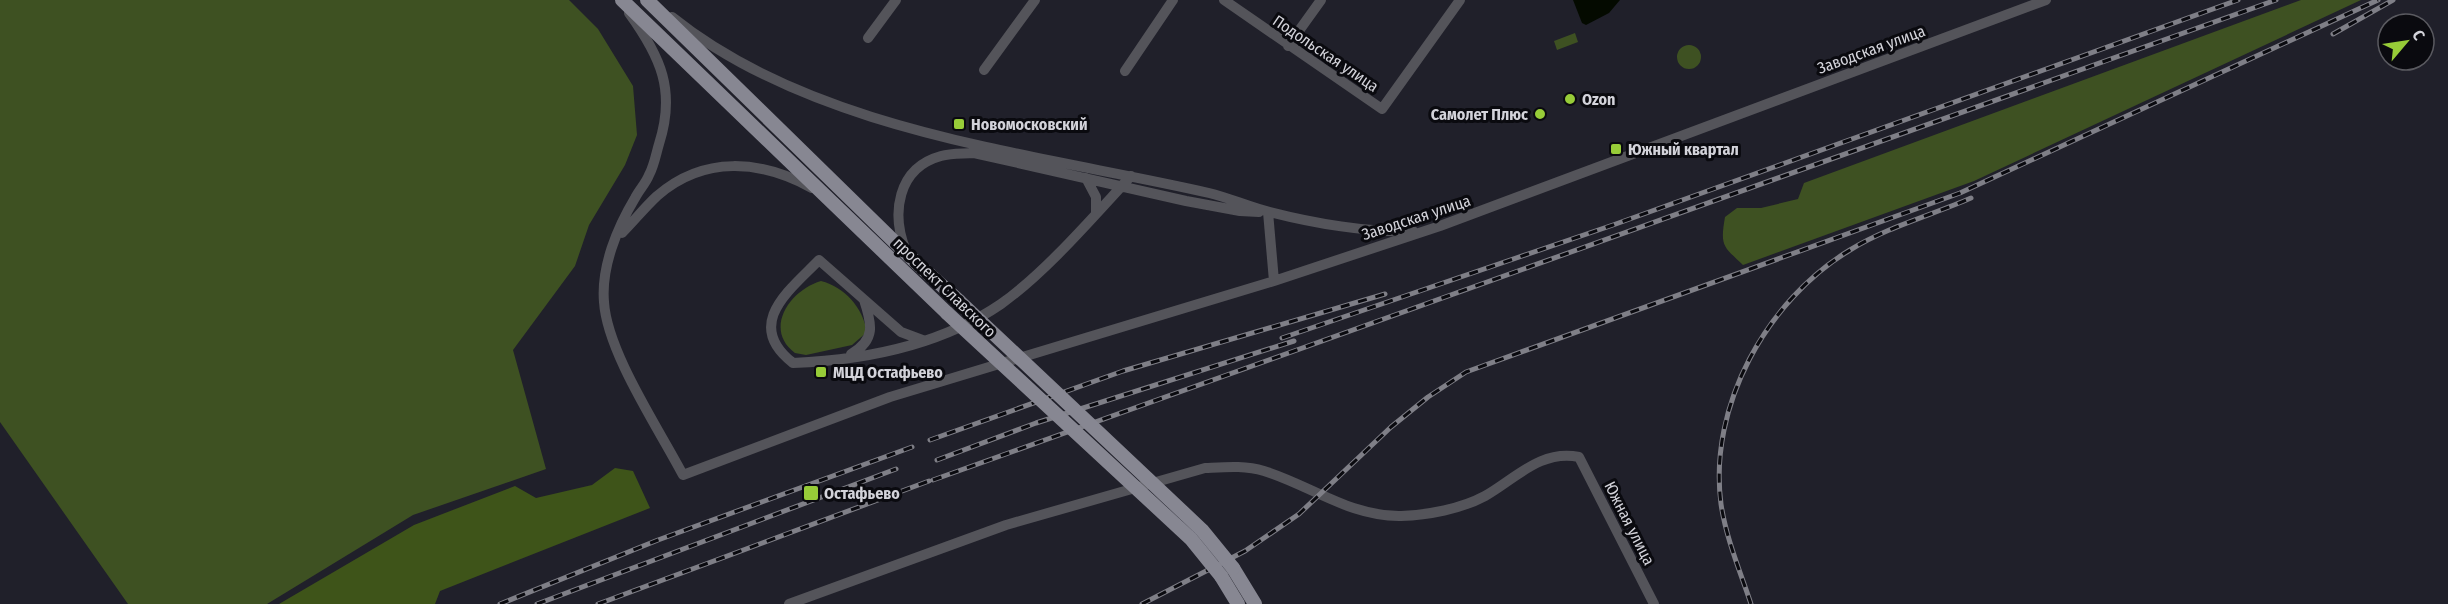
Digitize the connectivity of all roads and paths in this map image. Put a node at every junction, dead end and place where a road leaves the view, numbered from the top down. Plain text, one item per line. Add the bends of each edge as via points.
1 (621, 0) edge
2 (649, 0) edge
3 (896, 0) edge
4 (1035, 0) edge
5 (1173, 0) edge
6 (1224, 0) edge
7 (1321, 0) edge
8 (1460, 0) edge
9 (2046, 0) edge
10 (868, 38) dead end
11 (1288, 46) junction
12 (984, 70) dead end
13 (1125, 70) dead end
14 (1131, 176) junction
15 (1086, 177) junction
16 (1122, 186) junction
17 (827, 196) junction
18 (1268, 212) junction
19 (1096, 214) junction
20 (1440, 226) junction
21 (616, 240) junction
22 (909, 256) junction
23 (1274, 281) junction
24 (864, 299) junction
25 (926, 341) junction
26 (846, 357) junction
27 (789, 604) edge
28 (1238, 604) edge
29 (1255, 604) edge
30 (1654, 604) edge

1 - 17 main road, проспект Славского
1 - 21 street via 662,68 667,96 666,120 650,175 633,200
2 - 14 street via 703,42 754,71 816,97 901,125
2 - 22 main road, проспект Славского
3 - 10 street
4 - 12 street
5 - 13 street
6 - 11 street, Подольская улица
7 - 11 street
8 - 11 street, Подольская улица via 1382,108
9 - 20 street, Заводская улица
14 - 16 street
14 - 18 street via 1212,194
15 - 16 street
15 - 19 street via 1096,197
15 - 22 street via 974,153 934,159 909,177 900,194 899,234
16 - 18 street via 1239,211
16 - 19 street
17 - 21 street via 789,175 764,168 745,165 703,170 657,196
17 - 28 main road, проспект Славского, bridge via 1191,539
18 - 20 street via 1388,231
18 - 23 street
19 - 25 street via 1003,302 957,329
20 - 23 street, Заводская улица
21 - 23 street, Заводская улица via 604,287 606,323 683,476 946,379
22 - 29 main road, проспект Славского, bridge via 1202,530 1233,568
24 - 25 street via 901,332
24 - 26 street via 873,327 871,337
24 - 26 street via 819,261 777,303 772,314 776,344 793,363
25 - 26 street
27 - 30 street, Южная улица via 1006,525 1205,468 1238,466 1264,471 1332,502 1400,516 1460,505 1485,496 1515,475 1549,458 1567,454 1579,457

